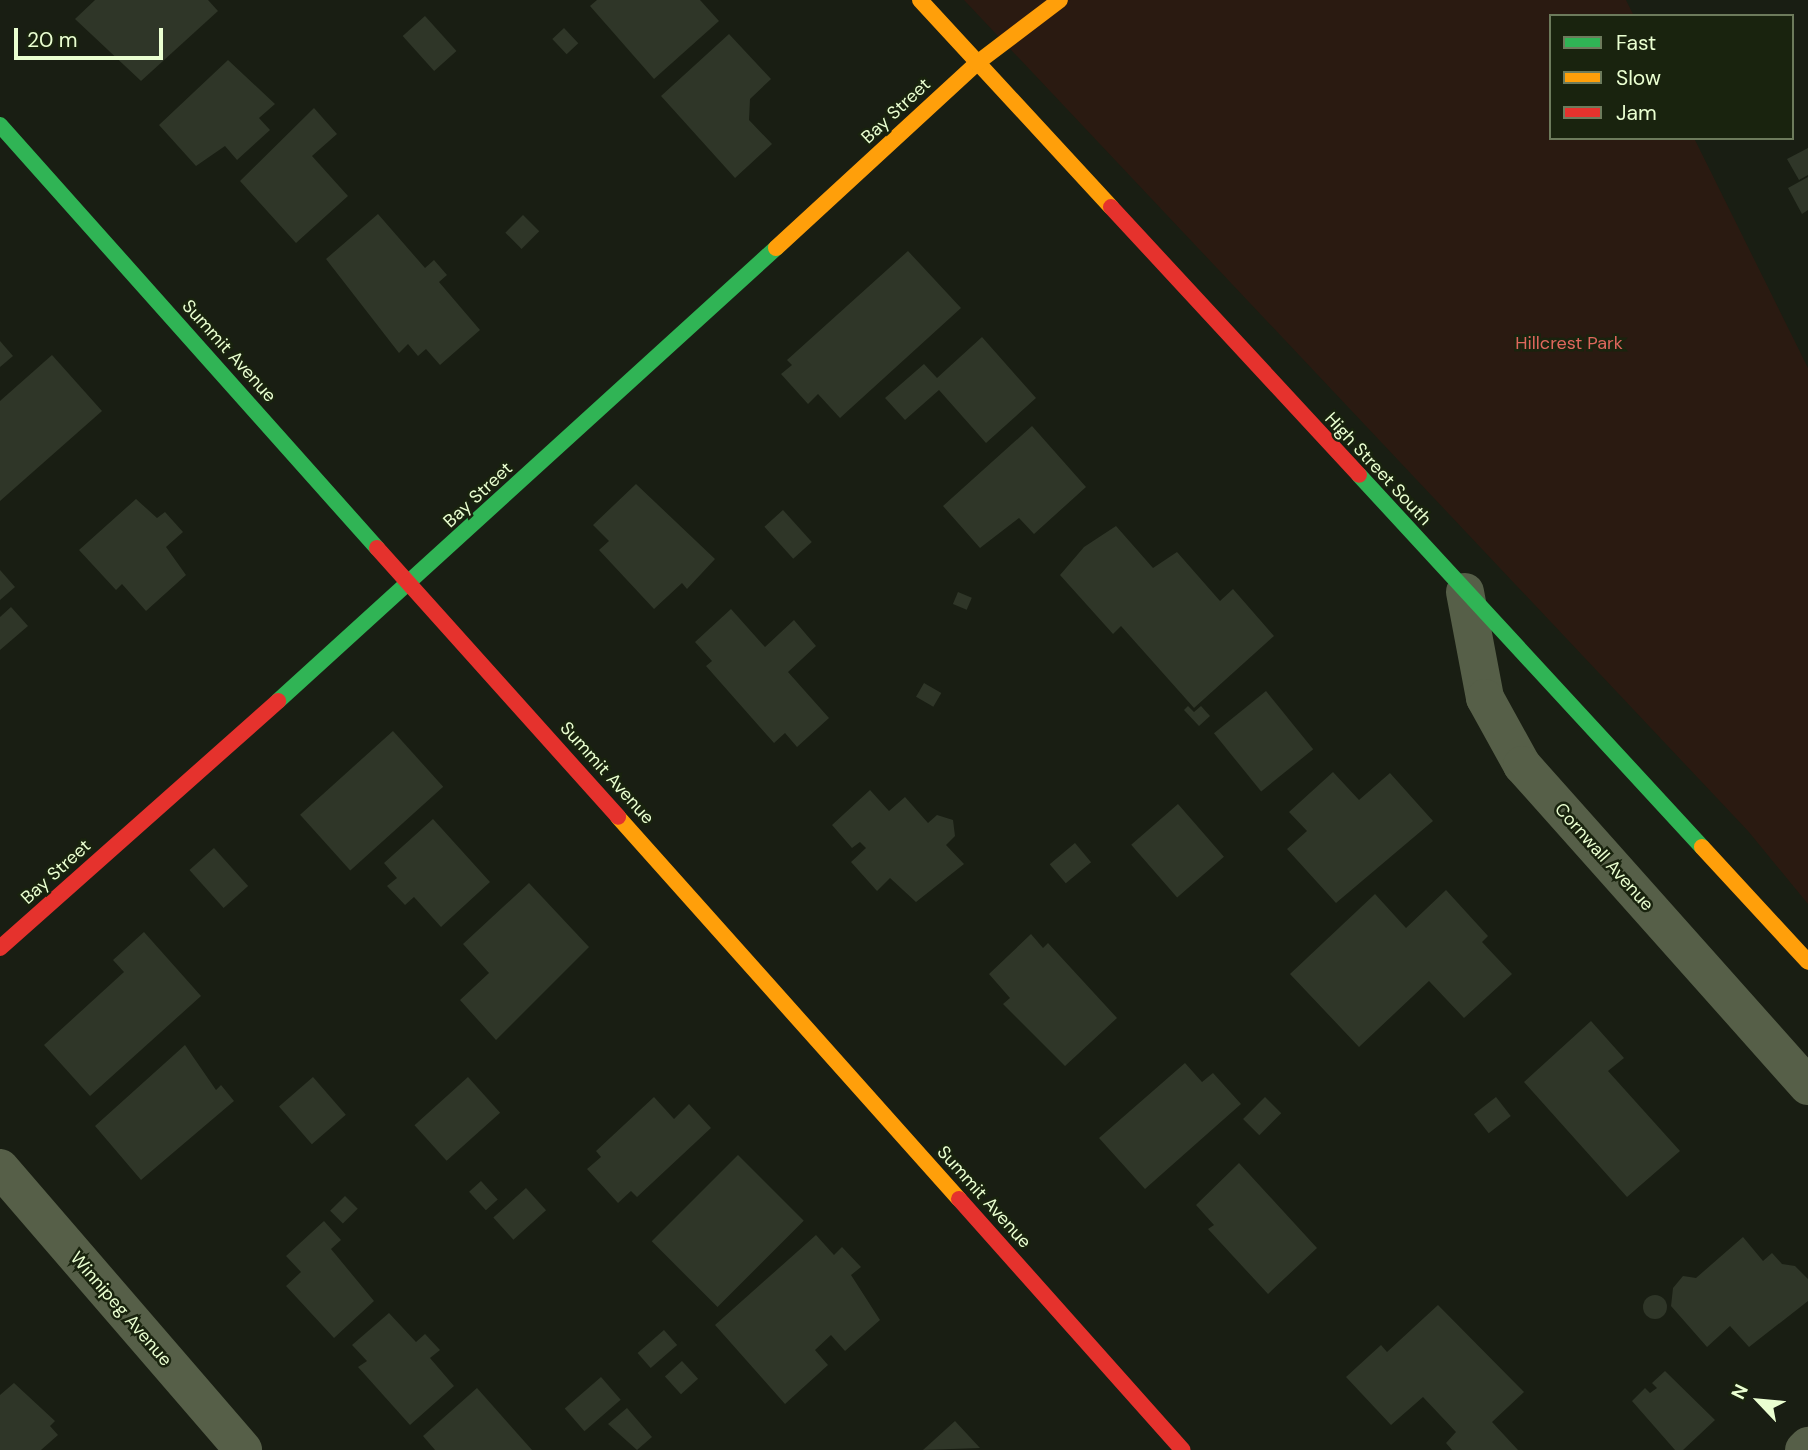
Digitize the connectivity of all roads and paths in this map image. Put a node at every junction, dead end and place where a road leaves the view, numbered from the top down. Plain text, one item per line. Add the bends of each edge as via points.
1 (920, 0) edge
2 (1060, 0) edge
3 (977, 63) junction
4 (0, 125) edge
5 (412, 582) junction
6 (1465, 592) junction
7 (0, 948) edge
8 (1808, 962) edge
9 (1808, 1086) edge
10 (0, 1168) edge
11 (243, 1450) edge
12 (1183, 1450) edge

1 - 3 street, High Street South
2 - 3 street, Bay Street
3 - 5 street, Bay Street
3 - 6 street, High Street South
4 - 5 street, Summit Avenue
5 - 7 street, Bay Street
5 - 12 street, Summit Avenue
6 - 8 street, High Street South
6 - 9 street, Cornwall Avenue via 1485,698 1522,765
10 - 11 street, Winnipeg Avenue

